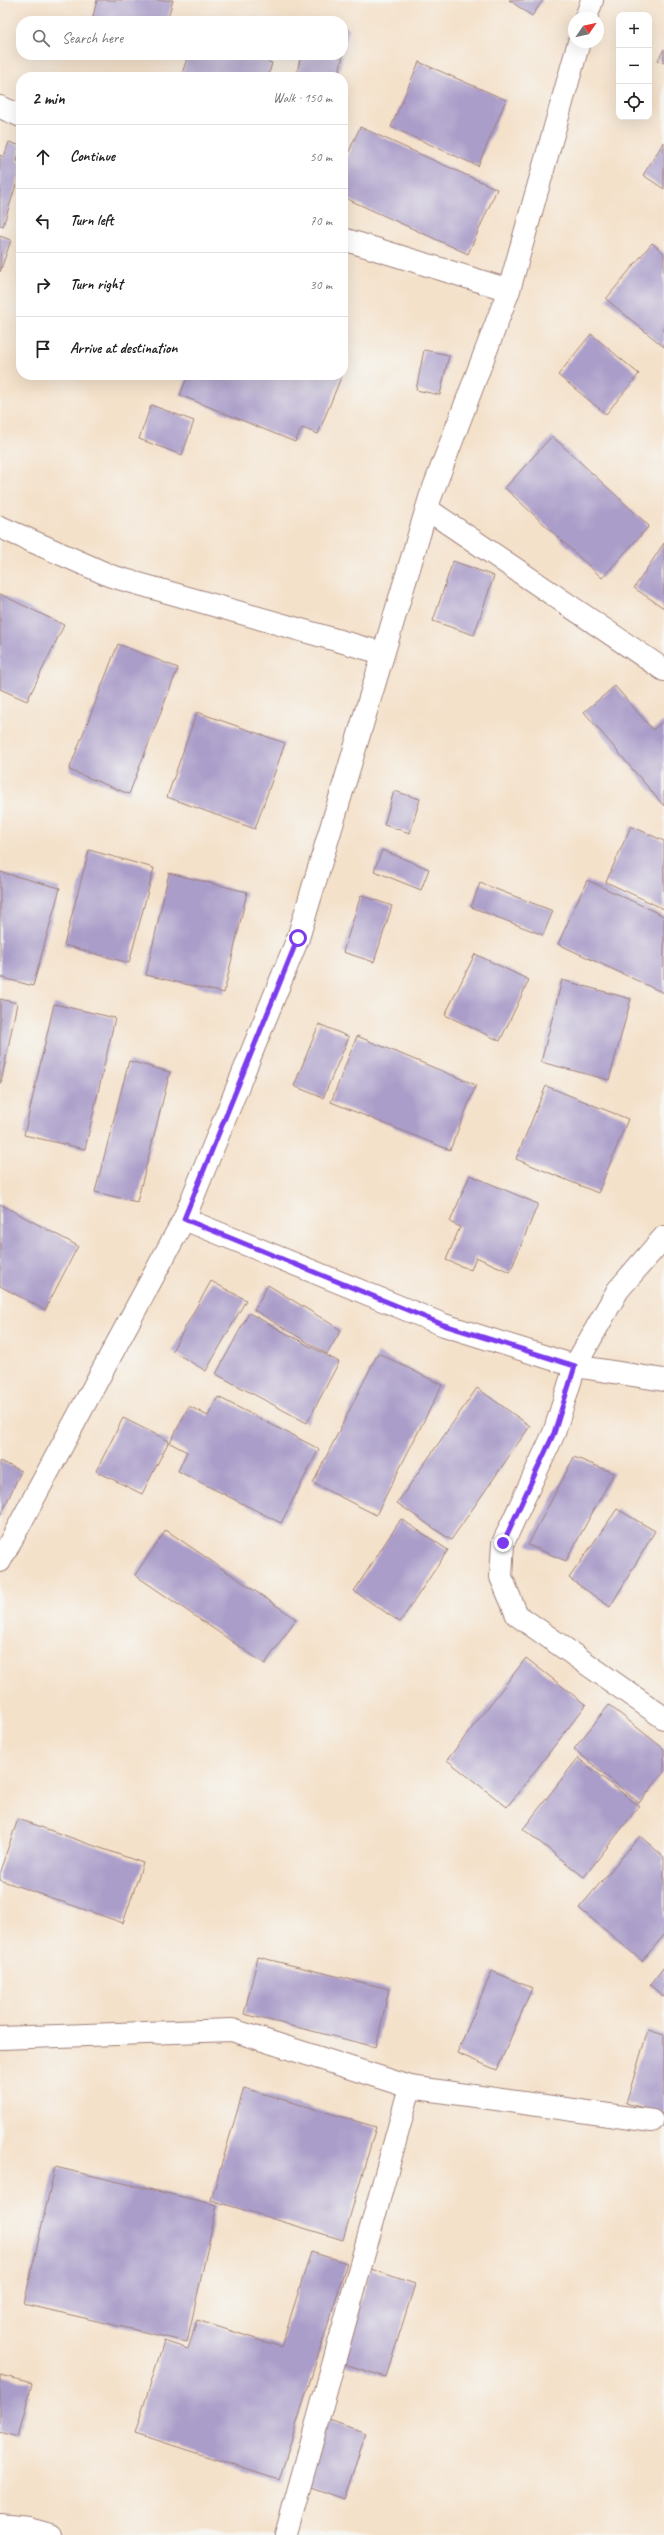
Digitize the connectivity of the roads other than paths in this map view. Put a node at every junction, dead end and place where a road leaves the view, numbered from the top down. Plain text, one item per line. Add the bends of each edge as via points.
1 (592, 0) edge
2 (588, 12) edge
3 (577, 48) edge
4 (0, 107) edge
5 (16, 114) edge
6 (348, 241) edge
7 (509, 290) junction
8 (427, 509) junction
9 (0, 528) edge
10 (382, 653) junction
11 (664, 670) edge
12 (184, 1219) junction
13 (664, 1237) edge
14 (575, 1366) junction
15 (664, 1380) edge
16 (0, 1561) edge
17 (664, 1718) edge
18 (0, 2038) edge
19 (410, 2087) junction
20 (652, 2121) dead end
21 (0, 2526) edge
22 (51, 2535) edge
23 (286, 2535) edge

1 - 2 street
3 - 7 street
4 - 5 street
6 - 7 street
7 - 8 street
8 - 10 street
8 - 11 street
9 - 10 street via 111,576
10 - 12 street via 298,938
12 - 14 street via 444,1325
12 - 16 street
13 - 14 street via 618,1290
14 - 15 street
14 - 17 street via 554,1433 503,1543 501,1577 517,1615
18 - 19 street via 232,2030
19 - 20 street
19 - 23 street
21 - 22 street via 30,2529

